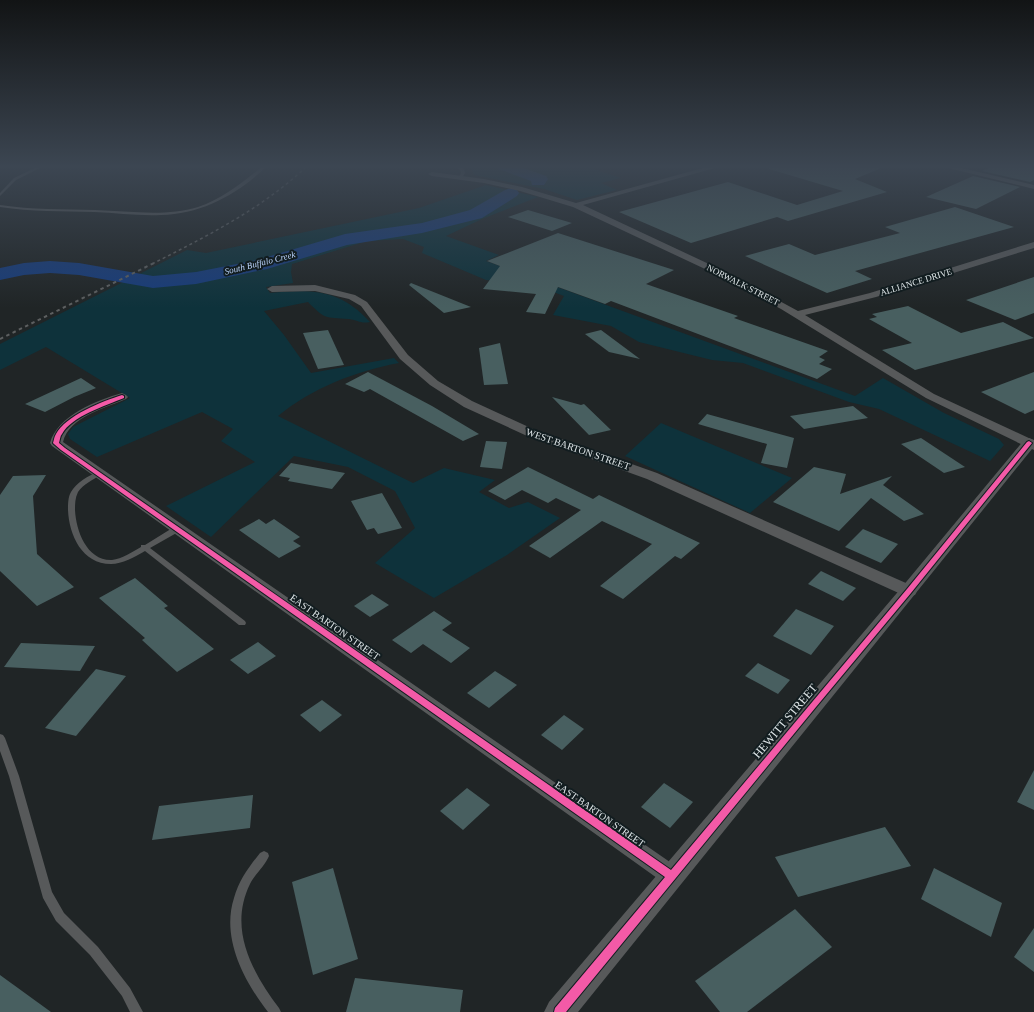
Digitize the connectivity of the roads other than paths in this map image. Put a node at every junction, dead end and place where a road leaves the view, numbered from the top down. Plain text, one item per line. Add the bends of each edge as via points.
1 (594, 213) edge
2 (1034, 246) edge
3 (272, 289) dead end
4 (797, 314) junction
5 (122, 397) dead end
6 (1031, 444) edge
7 (98, 474) junction
8 (177, 529) junction
9 (144, 547) junction
10 (909, 591) junction
11 (242, 623) dead end
12 (0, 738) edge
13 (4, 759) edge
14 (264, 856) dead end
15 (672, 876) junction
16 (137, 1012) edge
17 (274, 1012) edge
18 (559, 1012) edge

1 - 4 street, NORWALK STREET via 723,274
2 - 4 street, ALLIANCE DRIVE via 873,295
3 - 10 street, WEST BARTON STREET via 315,288 352,297 364,304 404,357 434,382 494,418 652,476
4 - 6 street, NORWALK STREET via 930,396
5 - 7 street, EAST BARTON STREET via 69,422 60,429 56,437 56,443 63,450
6 - 10 street, HEWITT STREET
7 - 8 street, EAST BARTON STREET
7 - 9 lane via 75,490 71,502 76,536 84,549 105,562 114,562
8 - 9 lane
8 - 15 street, EAST BARTON STREET
9 - 11 lane
10 - 15 street, HEWITT STREET
12 - 13 lane
13 - 16 lane via 32,837 47,894 60,917 94,951 126,992
14 - 17 lane via 246,882 239,901 236,928 240,951 249,976
15 - 18 street, HEWITT STREET

